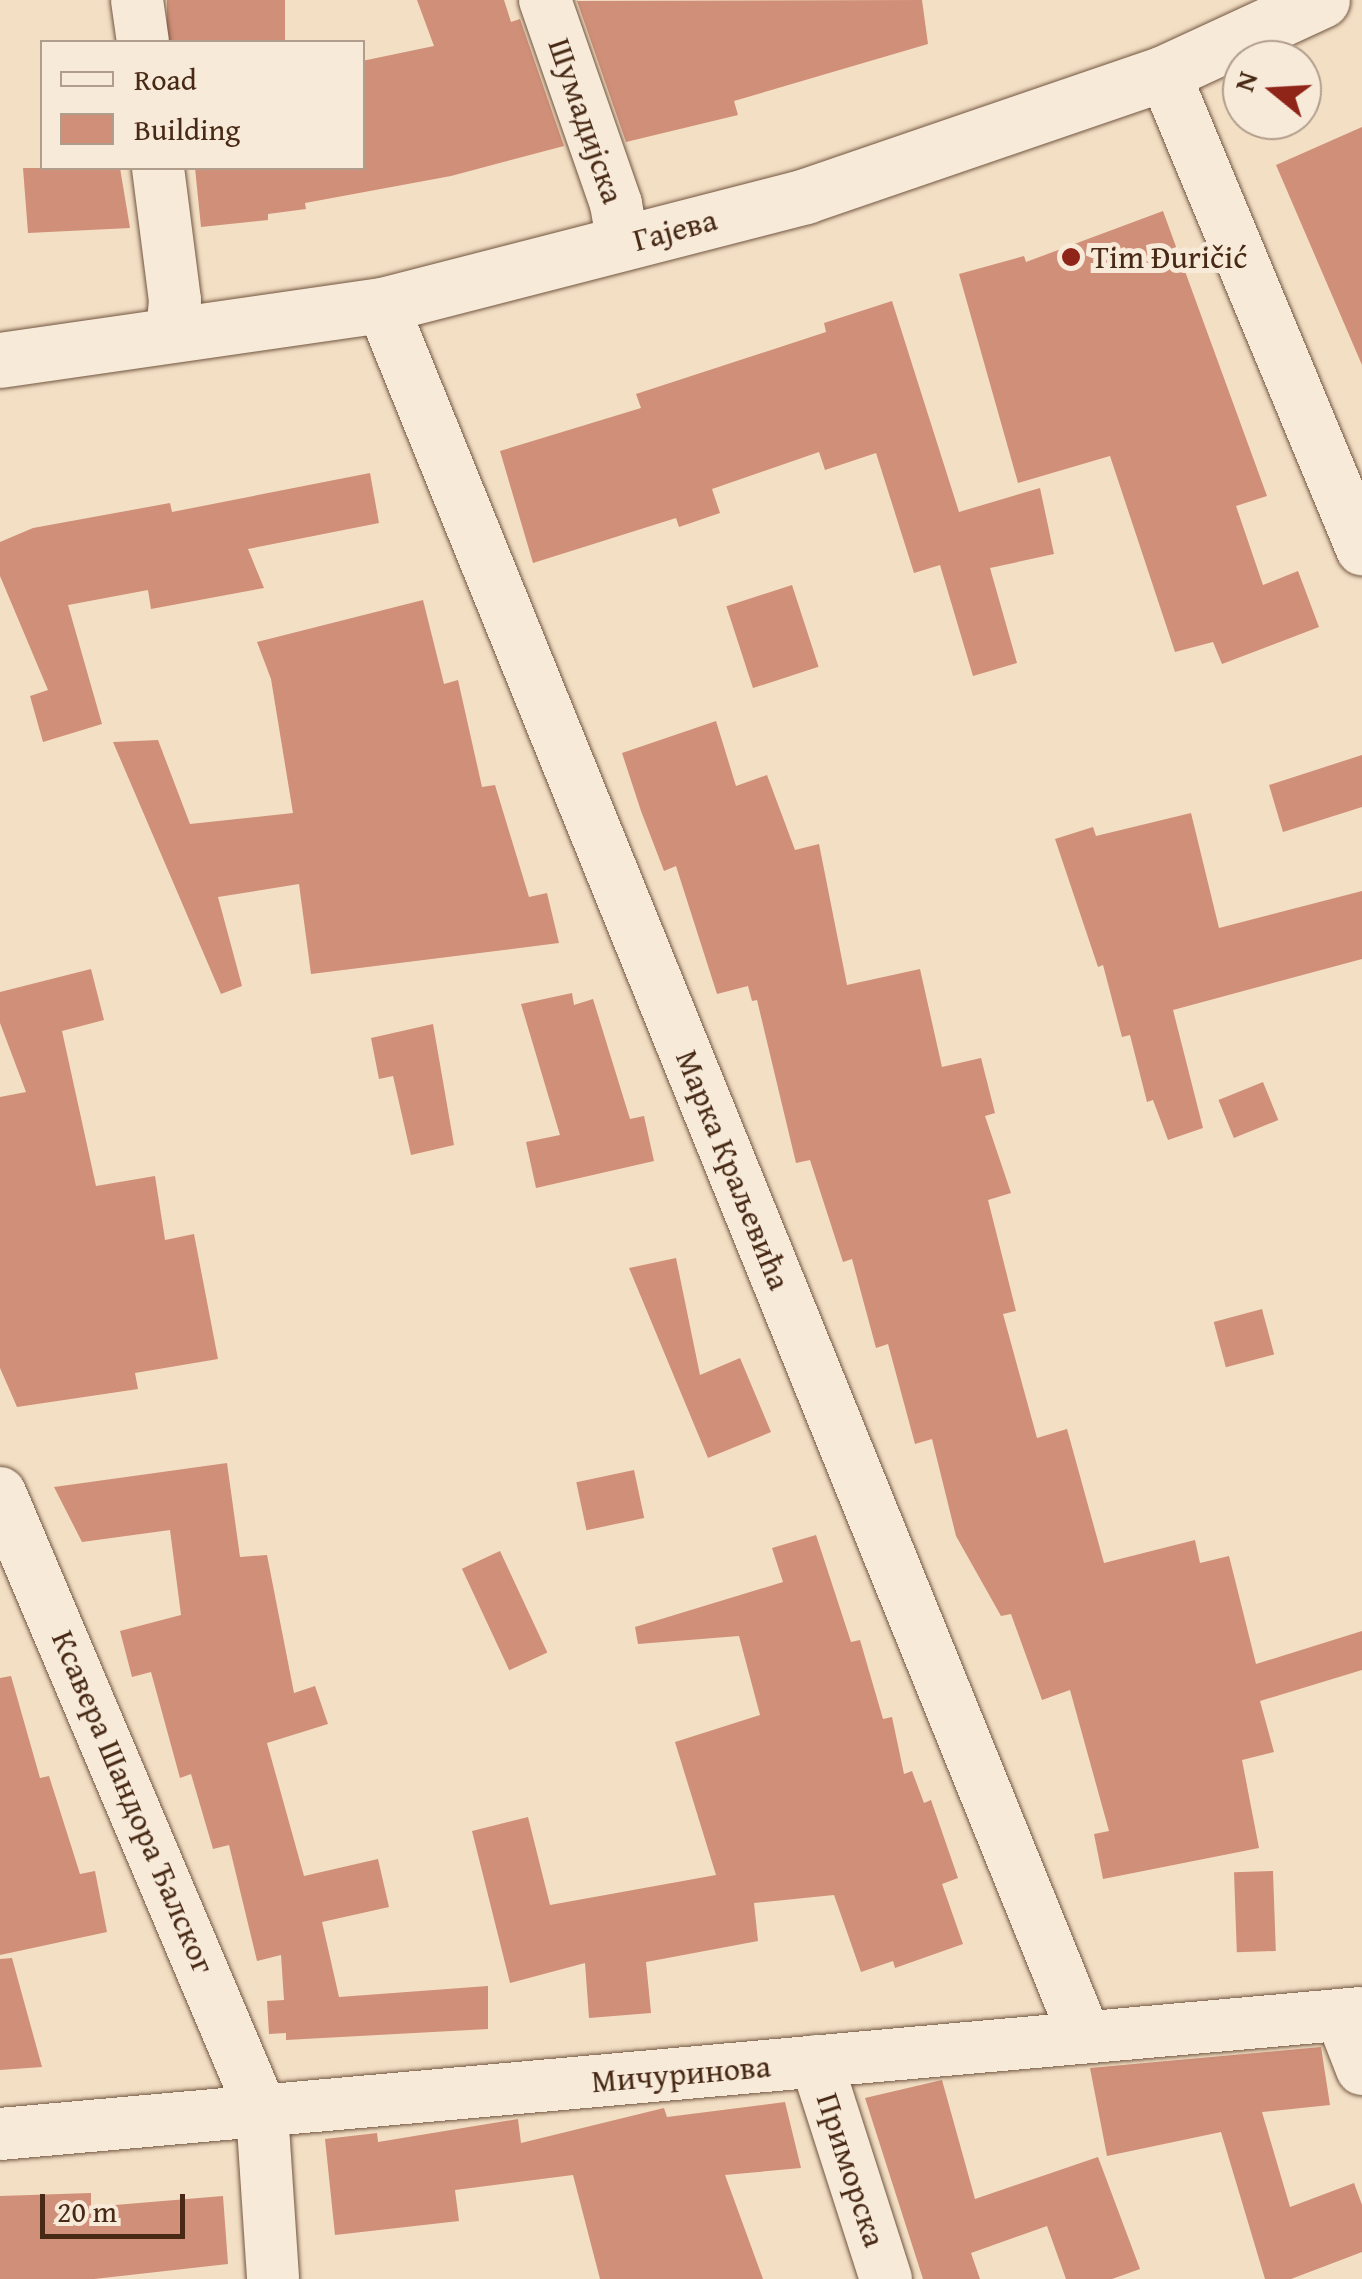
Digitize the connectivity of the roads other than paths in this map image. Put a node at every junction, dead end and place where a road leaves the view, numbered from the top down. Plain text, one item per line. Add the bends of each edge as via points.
1 (137, 0) edge
2 (545, 0) edge
3 (1322, 0) edge
4 (143, 40) edge
5 (1164, 73) junction
6 (158, 170) edge
7 (623, 244) junction
8 (382, 306) junction
9 (172, 334) junction
10 (0, 360) edge
11 (1362, 549) edge
12 (0, 1493) edge
13 (1351, 2014) edge
14 (1084, 2035) junction
15 (816, 2061) junction
16 (1362, 2070) edge
17 (262, 2112) junction
18 (0, 2134) edge
19 (273, 2279) edge
20 (886, 2279) edge

1 - 4 street
2 - 7 street, Шумадијска via 616,204
3 - 5 street, Гајева
5 - 7 street, Гајева via 804,196
5 - 11 street
6 - 9 street via 175,300
7 - 8 street, Гајева
8 - 9 street, Гајева
8 - 14 street, Марка Краљевића
9 - 10 street, Гајева
12 - 17 street, Ксавера Шандора Ђалског
13 - 14 street, Мичуринова
13 - 16 street
14 - 15 street, Мичуринова
15 - 17 street, Мичуринова
15 - 20 street, Приморска
17 - 18 street, Мичуринова
17 - 19 street, Ксавера Шандора Ђалског

